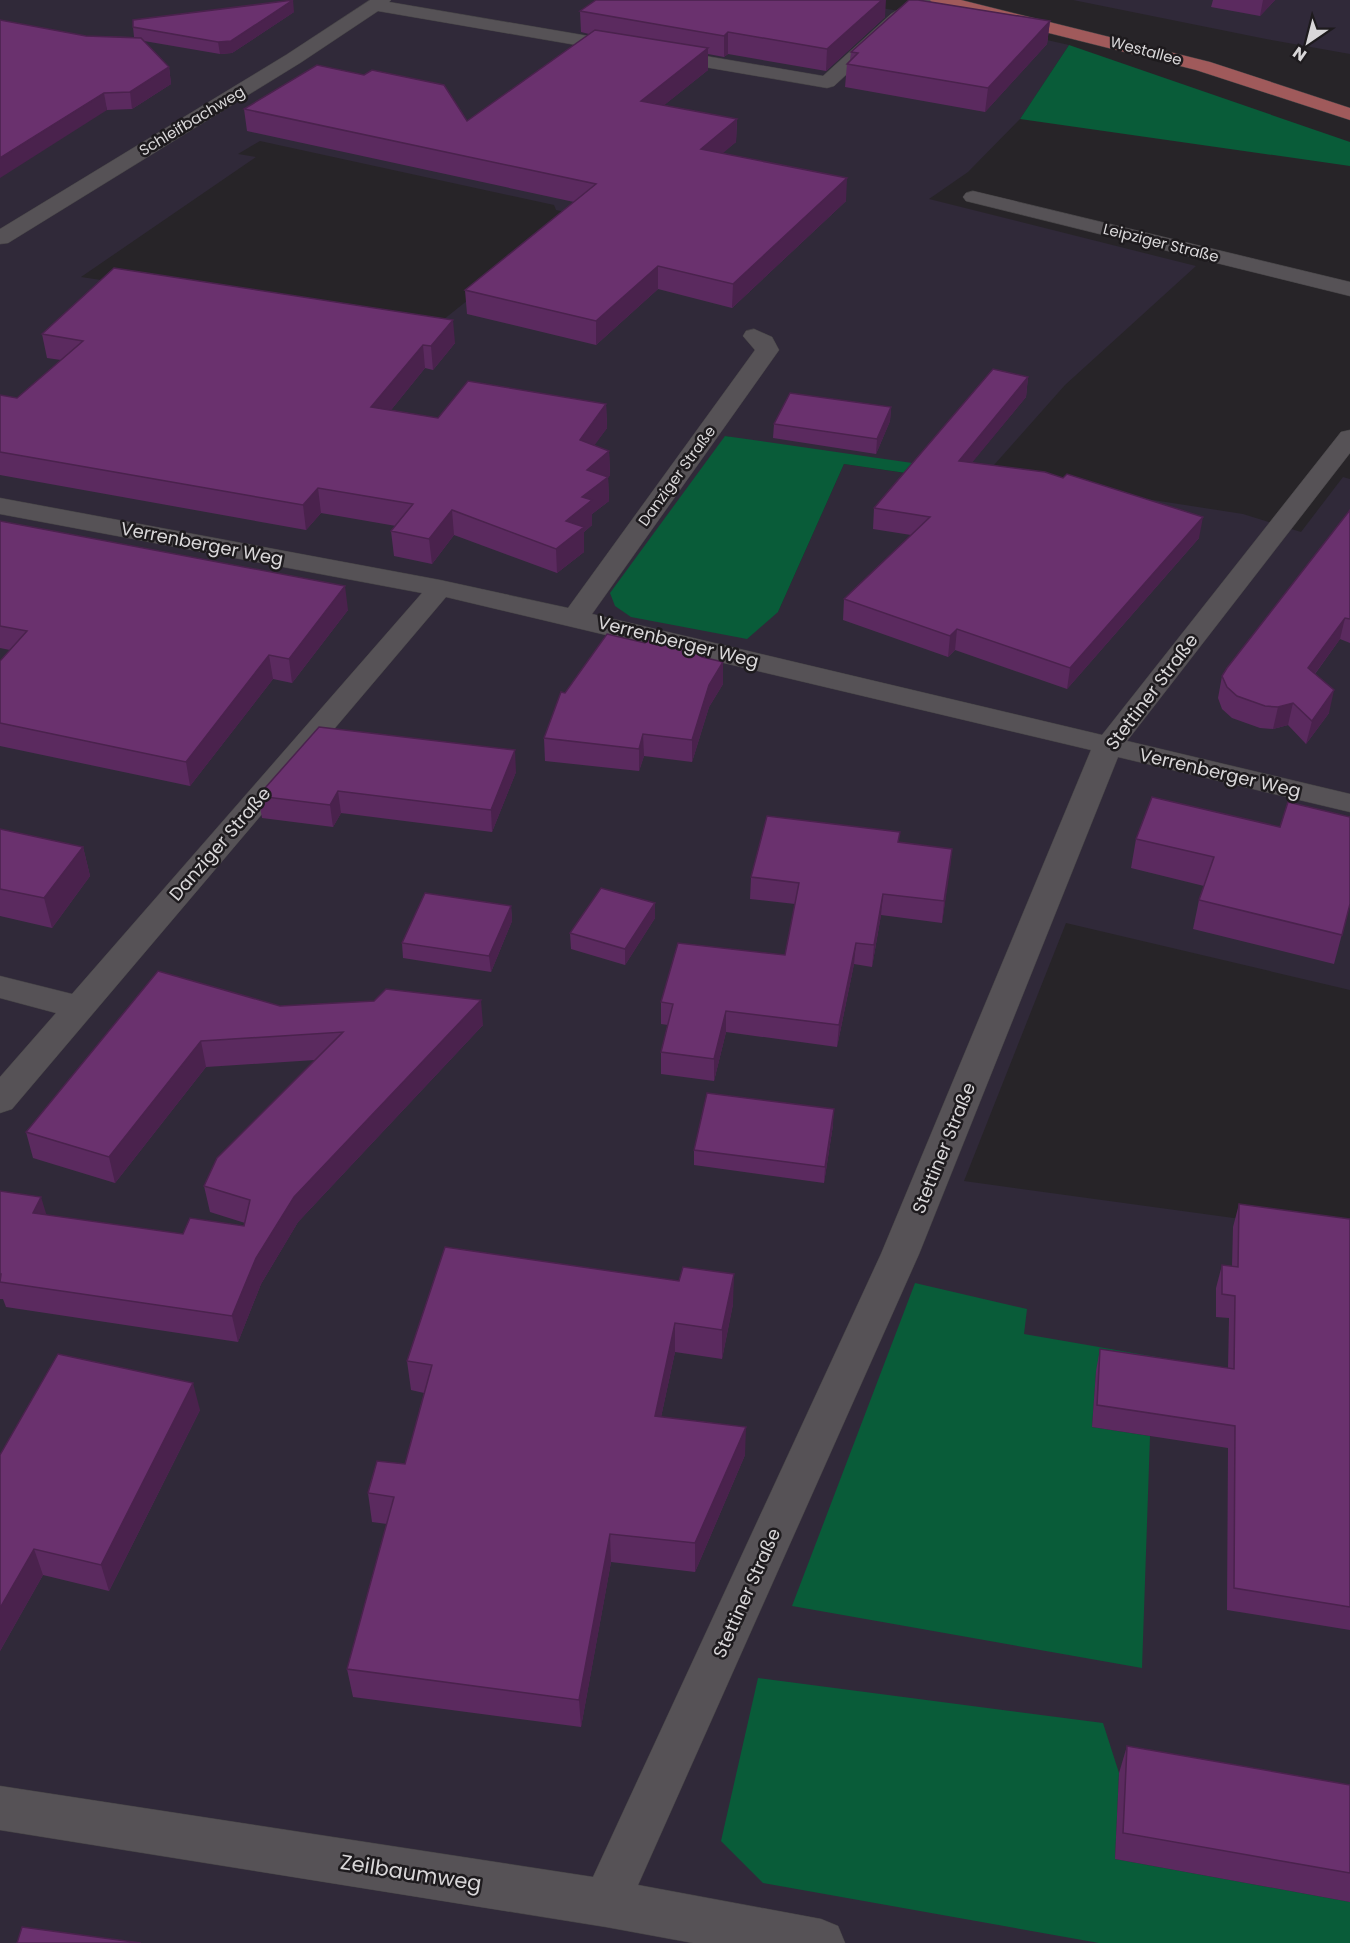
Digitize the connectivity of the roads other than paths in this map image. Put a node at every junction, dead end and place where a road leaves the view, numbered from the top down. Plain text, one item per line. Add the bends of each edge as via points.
1 (925, 0) edge
2 (939, 0) edge
3 (379, 2) edge
4 (1350, 114) edge
5 (973, 196) dead end
6 (0, 238) edge
7 (1350, 289) edge
8 (754, 336) dead end
9 (1350, 437) edge
10 (0, 506) edge
11 (440, 588) junction
12 (575, 618) junction
13 (1108, 746) junction
14 (1350, 803) edge
15 (0, 987) edge
16 (80, 1007) junction
17 (0, 1100) edge
18 (0, 1808) edge
19 (606, 1903) junction
20 (821, 1943) edge

1 - 3 street via 897,18 826,82
2 - 4 main road, Westallee via 1134,46
3 - 6 street, Schleifbachweg
5 - 7 street, Leipziger Straße
8 - 12 street, Danziger Straße via 764,342 767,350
9 - 13 street, Stettiner Straße
10 - 11 street, Verrenberger Weg
11 - 12 street, Verrenberger Weg
11 - 16 street, Danziger Straße
12 - 13 street, Verrenberger Weg
13 - 14 street, Verrenberger Weg
13 - 19 street, Stettiner Straße via 900,1254
15 - 16 street
16 - 17 street, Danziger Straße
18 - 19 street, Zeilbaumweg
19 - 20 street, Zeilbaumweg

